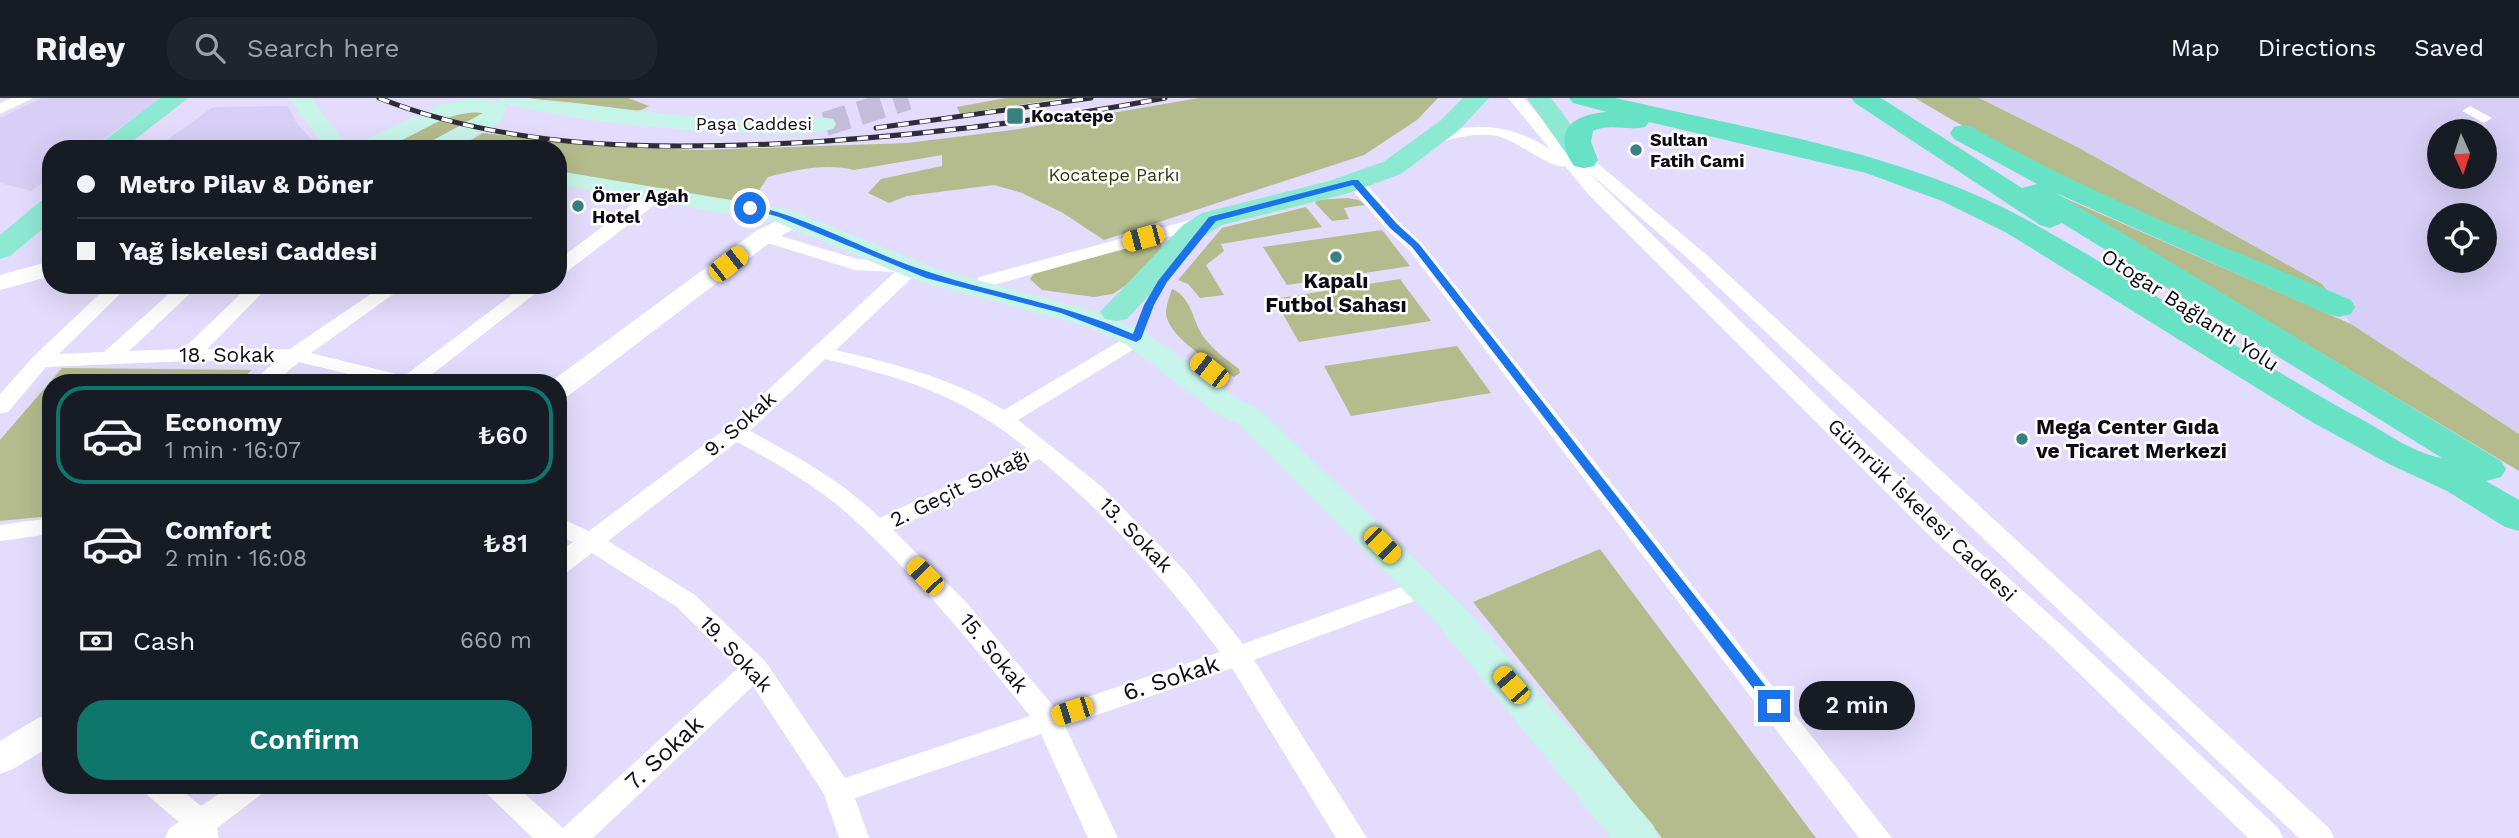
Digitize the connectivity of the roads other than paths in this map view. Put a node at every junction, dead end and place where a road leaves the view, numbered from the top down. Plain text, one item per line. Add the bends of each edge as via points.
1 (25, 98) edge
2 (300, 98) edge
3 (460, 98) edge
4 (509, 98) edge
5 (1477, 98) edge
6 (1516, 98) edge
7 (1539, 98) edge
8 (1582, 98) edge
9 (1844, 98) edge
10 (1864, 98) edge
11 (1883, 98) edge
12 (1894, 98) edge
13 (1907, 98) edge
14 (657, 99) edge
15 (1451, 101) edge
16 (180, 102) edge
17 (0, 109) edge
18 (580, 113) junction
19 (434, 114) junction
20 (619, 119) junction
21 (470, 131) junction
22 (1935, 132) junction
23 (1742, 137) junction
24 (385, 138) junction
25 (1433, 139) junction
26 (120, 140) edge
27 (136, 140) edge
28 (332, 140) edge
29 (352, 140) edge
30 (380, 140) edge
31 (453, 140) edge
32 (1584, 168) junction
33 (567, 179) edge
34 (1355, 182) junction
35 (659, 193) junction
36 (42, 198) edge
37 (42, 215) edge
38 (794, 219) junction
39 (1212, 219) junction
40 (0, 231) edge
41 (764, 236) junction
42 (0, 250) edge
43 (567, 263) edge
44 (911, 268) junction
45 (42, 271) edge
46 (986, 281) junction
47 (0, 283) edge
48 (111, 294) edge
49 (180, 294) edge
50 (252, 294) edge
51 (384, 294) edge
52 (525, 294) edge
53 (2339, 307) dead end
54 (1131, 325) junction
55 (820, 352) junction
56 (189, 355) junction
57 (295, 355) junction
58 (2264, 357) junction
59 (110, 358) junction
60 (40, 361) junction
61 (273, 374) edge
62 (372, 374) edge
63 (421, 374) edge
64 (567, 383) edge
65 (0, 407) edge
66 (1004, 419) junction
67 (736, 432) junction
68 (1043, 448) junction
69 (2460, 482) junction
70 (2519, 489) edge
71 (2519, 518) edge
72 (42, 527) edge
73 (878, 528) junction
74 (567, 530) edge
75 (0, 533) edge
76 (592, 542) junction
77 (567, 560) edge
78 (1424, 588) junction
79 (1238, 656) junction
80 (755, 667) junction
81 (1048, 719) junction
82 (42, 733) edge
83 (0, 759) edge
84 (838, 792) junction
85 (163, 794) edge
86 (242, 794) edge
87 (506, 794) edge
88 (195, 833) edge
89 (553, 838) edge
90 (573, 838) edge
91 (854, 838) edge
92 (1103, 838) edge
93 (1352, 838) edge
94 (1637, 838) edge
95 (1877, 838) edge
96 (2268, 838) edge
97 (2319, 838) edge

1 - 17 street
2 - 28 main road
3 - 19 main road
4 - 18 main road, Paşa Caddesi
5 - 25 main road
6 - 32 street
7 - 32 main road
8 - 23 highway
9 - 58 highway via 2049,231 2204,326
10 - 58 highway, Otogar Bağlantı Yolu
11 - 22 highway, Otogar Bağlantı Yolu
12 - 22 highway
13 - 53 highway via 2015,163
14 - 20 main road via 661,105 650,113
14 - 20 main road, Paşa Caddesi via 764,121 825,124 765,127
15 - 34 main road via 1407,146
16 - 26 main road
16 - 27 main road
18 - 20 main road, Paşa Caddesi
18 - 21 main road via 521,113
19 - 21 main road via 471,105 495,108 493,117
19 - 24 main road
21 - 31 main road
22 - 70 highway, Otogar Bağlantı Yolu
23 - 32 highway via 1641,121 1586,123 1576,141
23 - 69 highway via 1875,167 1990,212 2323,413
24 - 29 main road
24 - 30 main road
25 - 32 street via 1472,130 1510,132 1538,146 1562,166
25 - 34 main road via 1392,168
32 - 96 street, Gümrük İskelesi Caddesi via 1943,534
32 - 97 street via 1701,260
33 - 35 main road
34 - 39 main road
34 - 95 street via 1416,246
35 - 38 main road
35 - 43 street
36 - 40 main road
37 - 42 main road
38 - 41 street
38 - 44 main road
39 - 46 street
39 - 54 main road
41 - 44 street via 855,264
41 - 64 street
44 - 46 main road
44 - 54 main road via 1092,319
44 - 55 street, 9. Sokak
45 - 47 street
46 - 54 main road
48 - 60 street
49 - 59 street
50 - 56 street
51 - 57 street
52 - 63 street
54 - 66 street
54 - 78 main road via 1228,407 1248,416
55 - 66 street, 13. Sokak via 933,382
55 - 67 street, 9. Sokak
56 - 57 street, 18. Sokak
56 - 59 street, 18. Sokak
57 - 61 street
57 - 62 street, 18. Sokak
58 - 69 highway, Otogar Bağlantı Yolu
59 - 60 street, 18. Sokak
60 - 65 street
66 - 68 street, 13. Sokak
67 - 73 street, 15. Sokak via 801,468
67 - 76 street, 9. Sokak
68 - 73 street, 2. Geçit Sokağı
68 - 79 street, 13. Sokak via 1110,506 1176,577
69 - 71 highway, Otogar Bağlantı Yolu
72 - 75 street
73 - 81 street, 15. Sokak via 957,608
74 - 76 street, 19. Sokak
76 - 77 street, 9. Sokak
76 - 80 street, 19. Sokak via 686,601
78 - 79 street, 6. Sokak
78 - 94 main road
79 - 81 street, 6. Sokak
79 - 93 street, 13. Sokak
80 - 84 street, 19. Sokak
80 - 90 street, 7. Sokak
81 - 84 street, 6. Sokak
81 - 92 street, 15. Sokak
82 - 83 street
84 - 91 street, 19. Sokak
85 - 88 street
86 - 88 street
87 - 89 street

